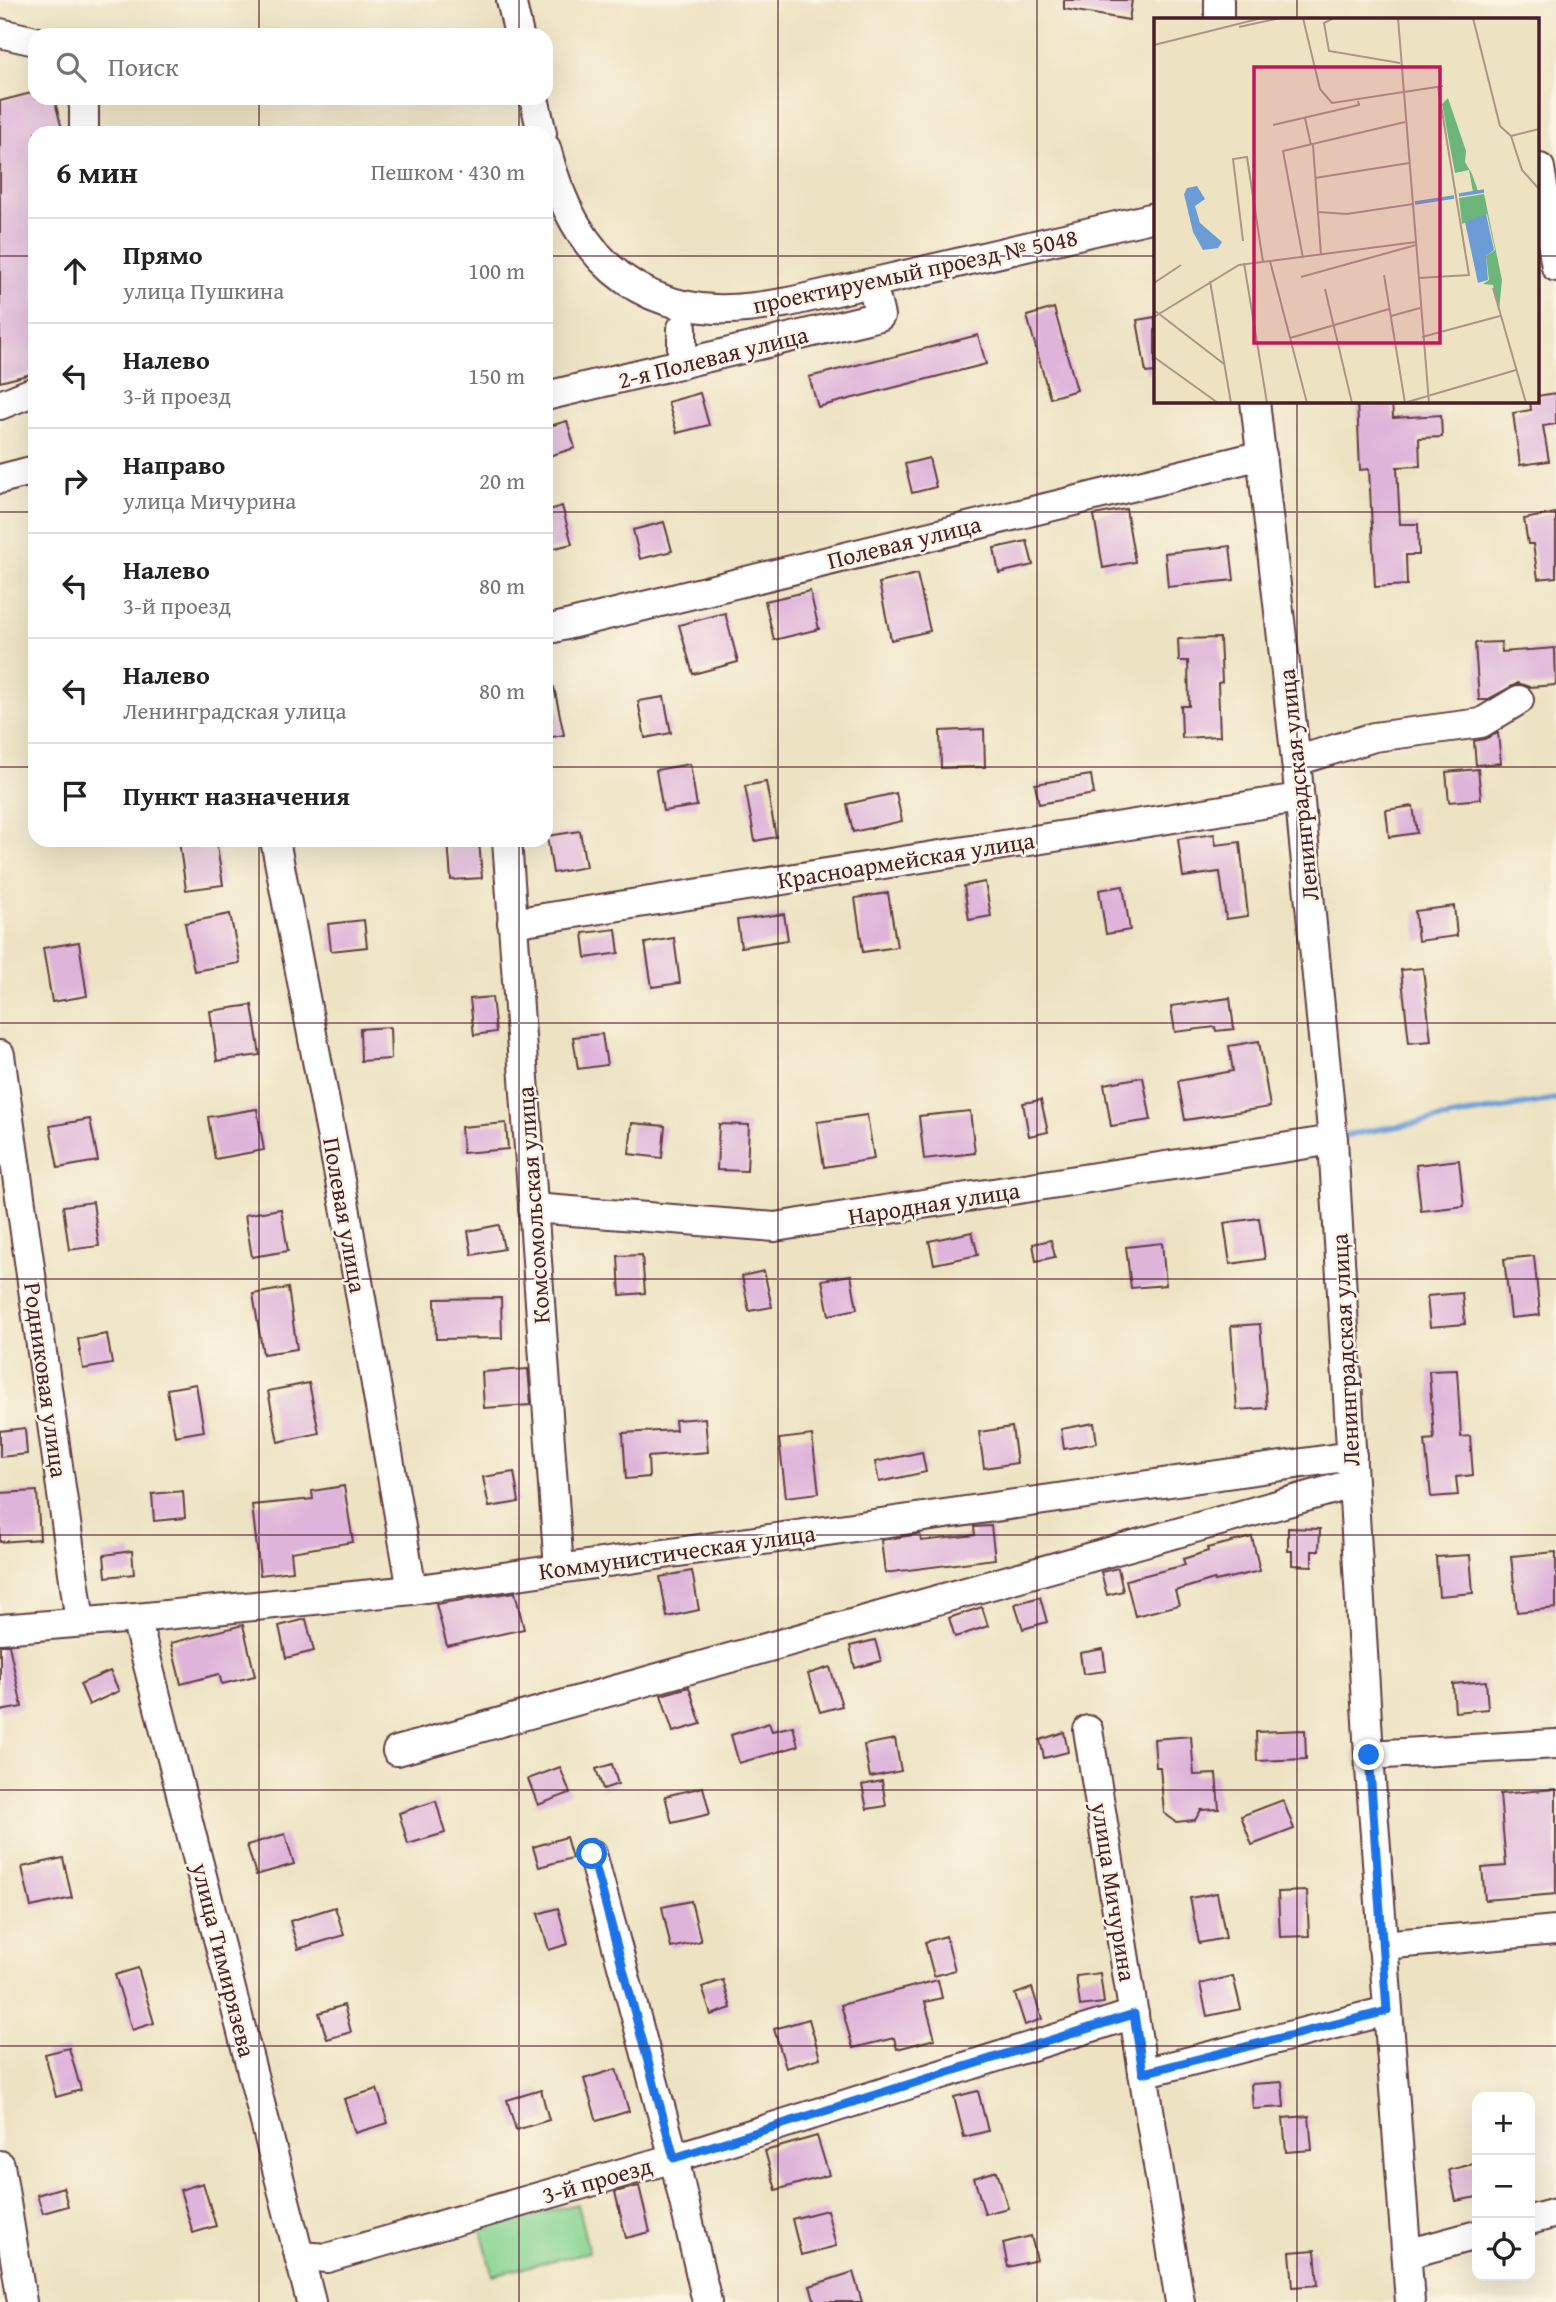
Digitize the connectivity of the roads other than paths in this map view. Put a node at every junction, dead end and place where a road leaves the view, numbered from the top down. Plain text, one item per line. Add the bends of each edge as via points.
1 (511, 0) edge
2 (1219, 0) edge
3 (1219, 18) edge
4 (517, 28) edge
5 (0, 33) edge
6 (28, 39) edge
7 (84, 105) edge
8 (536, 105) edge
9 (83, 126) edge
10 (540, 126) edge
11 (1544, 166) edge
12 (553, 186) edge
13 (1154, 217) edge
14 (1556, 267) edge
15 (872, 283) junction
16 (682, 328) dead end
17 (682, 364) junction
18 (28, 394) edge
19 (553, 395) edge
20 (1255, 402) edge
21 (0, 405) edge
22 (1262, 454) junction
23 (28, 472) edge
24 (0, 479) edge
25 (553, 628) edge
26 (1519, 700) dead end
27 (1296, 761) junction
28 (1299, 798) junction
29 (276, 847) edge
30 (507, 847) edge
31 (512, 923) junction
32 (0, 1055) edge
33 (1333, 1140) junction
34 (533, 1208) junction
35 (1352, 1470) junction
36 (559, 1569) junction
37 (412, 1590) junction
38 (136, 1618) junction
39 (79, 1622) junction
40 (0, 1629) edge
41 (1088, 1730) dead end
42 (1556, 1744) edge
43 (397, 1751) dead end
44 (1369, 1755) junction
45 (592, 1854) dead end
46 (1556, 1930) edge
47 (1382, 1945) junction
48 (1387, 2011) junction
49 (1134, 2014) junction
50 (1143, 2073) junction
51 (674, 2158) junction
52 (0, 2165) edge
53 (1556, 2213) edge
54 (1535, 2219) edge
55 (1472, 2236) edge
56 (1406, 2254) junction
57 (299, 2256) junction
58 (22, 2302) edge
59 (312, 2302) edge
60 (707, 2302) edge
61 (1180, 2302) edge
62 (1410, 2302) edge

1 - 4 street
2 - 3 street
5 - 6 street
7 - 9 street
8 - 10 street
11 - 14 street
12 - 15 street, проектируемый проезд № 5048 via 584,241 604,263 654,295 685,305 746,309
13 - 15 street, проектируемый проезд № 5048
15 - 17 street, 2-я Полевая улица via 880,316
16 - 17 street
17 - 19 street, 2-я Полевая улица
18 - 21 street
20 - 22 street, Ленинградская улица
22 - 25 street, Полевая улица
22 - 27 street, Ленинградская улица
23 - 24 street
26 - 27 street via 1481,723 1374,737
27 - 28 street, Ленинградская улица
28 - 31 street, Красноармейская улица
28 - 33 street, Ленинградская улица
29 - 37 street, Полевая улица
30 - 31 street, Комсомольская улица
31 - 34 street, Комсомольская улица
32 - 39 street, Родниковая улица
33 - 34 street, Народная улица via 775,1227
33 - 35 street, Ленинградская улица
34 - 36 street, Комсомольская улица
35 - 36 street, Коммунистическая улица
35 - 43 street
35 - 44 street, Ленинградская улица
36 - 37 street, Коммунистическая улица
37 - 38 street, Коммунистическая улица
38 - 39 street, Коммунистическая улица
38 - 57 street, улица Тимирязева
39 - 40 street, Коммунистическая улица
41 - 49 street, улица Мичурина
42 - 44 street
44 - 47 street, Ленинградская улица
45 - 51 street
46 - 47 street
47 - 48 street, Ленинградская улица
48 - 50 street
48 - 56 street, Ленинградская улица
49 - 50 street, улица Мичурина
49 - 51 street, 3-й проезд
50 - 61 street, улица Мичурина
51 - 57 street, 3-й проезд via 327,2258
51 - 60 street
52 - 58 street
53 - 54 street
55 - 56 street
56 - 62 street, Ленинградская улица
57 - 59 street, улица Тимирязева

